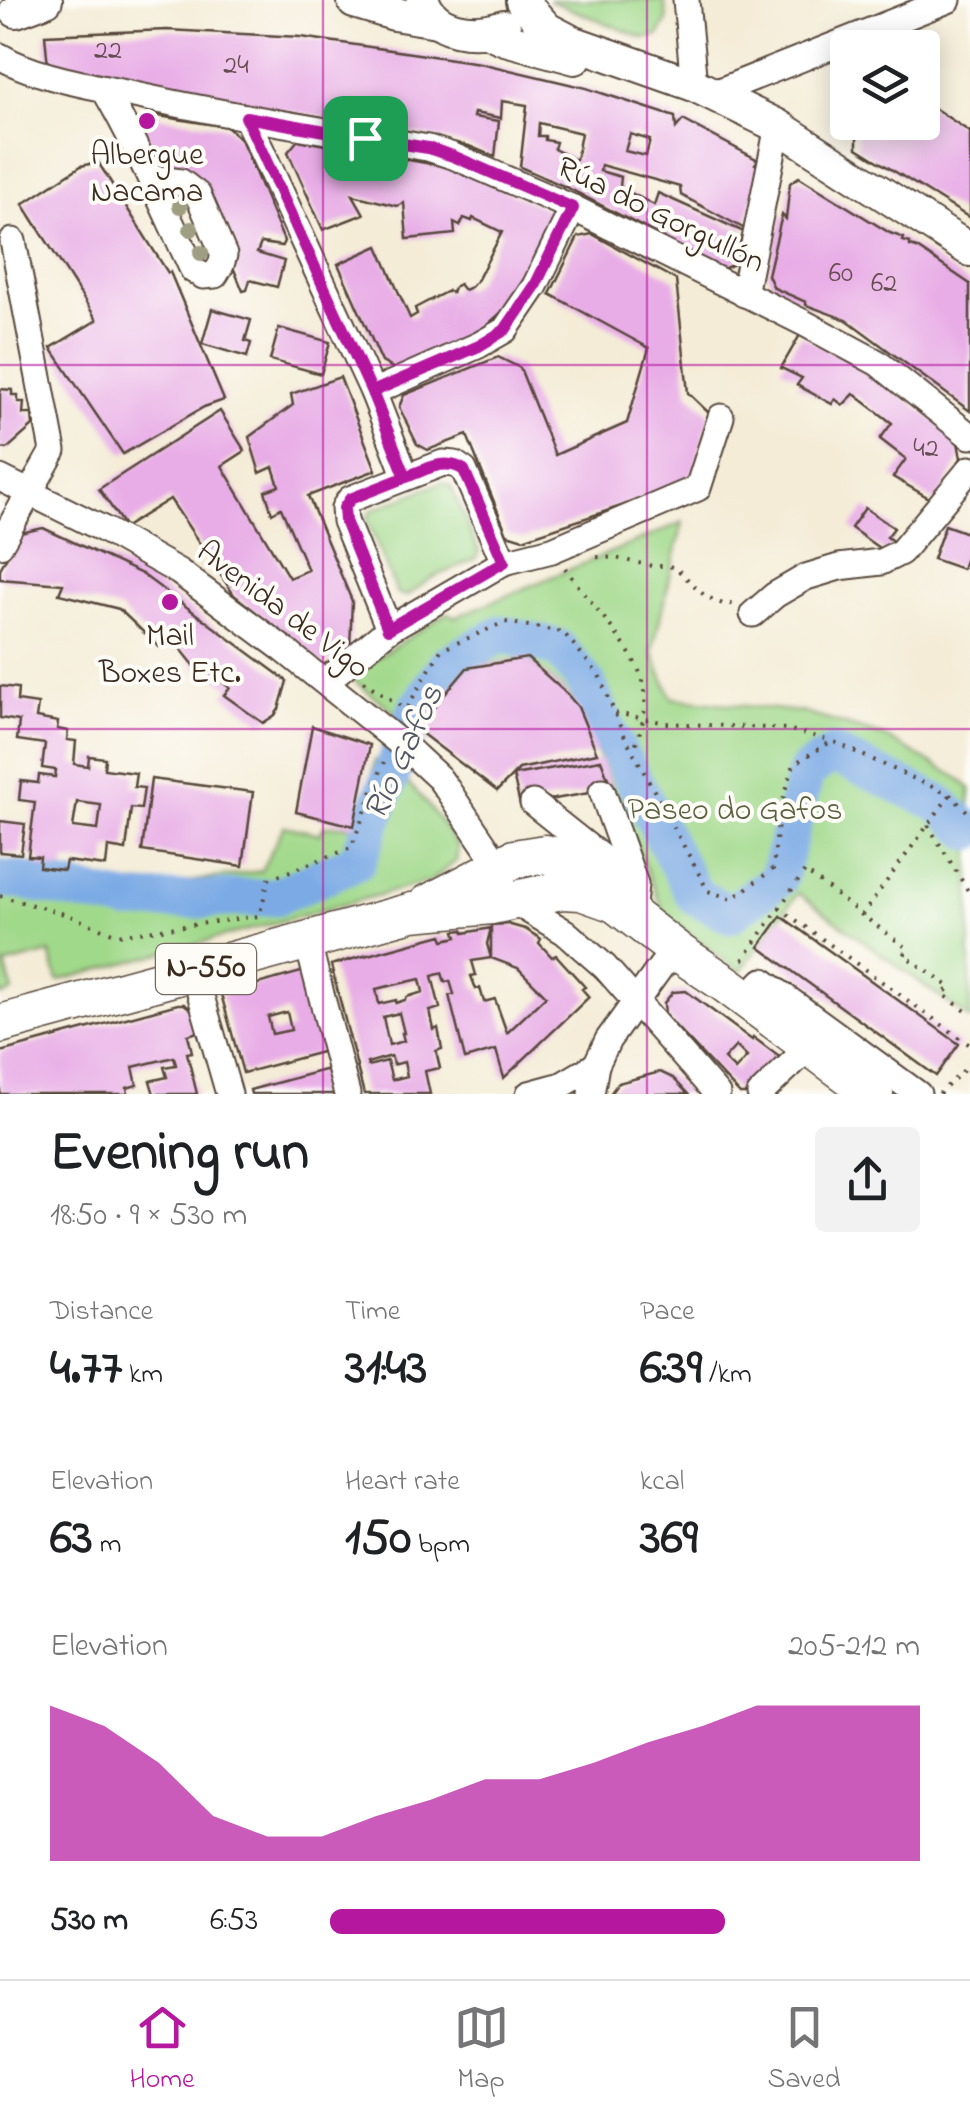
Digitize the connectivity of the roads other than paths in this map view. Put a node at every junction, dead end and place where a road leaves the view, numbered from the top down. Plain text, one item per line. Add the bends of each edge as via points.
1 (522, 0) edge
2 (686, 0) edge
3 (948, 0) edge
4 (352, 1) edge
5 (426, 7) edge
6 (486, 31) junction
7 (0, 56) edge
8 (647, 68) junction
9 (104, 89) junction
10 (703, 89) junction
11 (246, 117) junction
12 (778, 126) junction
13 (150, 178) dead end
14 (573, 208) junction
15 (14, 241) dead end
16 (967, 246) edge
17 (744, 294) junction
18 (372, 392) junction
19 (722, 417) dead end
20 (970, 436) edge
21 (970, 469) edge
22 (406, 477) junction
23 (0, 478) edge
24 (29, 493) junction
25 (0, 546) edge
26 (504, 562) junction
27 (752, 614) road end
28 (388, 629) junction
29 (325, 682) junction
30 (602, 791) dead end
31 (533, 803) dead end
32 (493, 873) junction
33 (628, 901) junction
34 (307, 940) junction
35 (670, 955) junction
36 (194, 972) junction
37 (736, 992) junction
38 (636, 1001) junction
39 (0, 1024) edge
40 (810, 1046) junction
41 (596, 1065) junction
42 (228, 1094) edge
43 (347, 1094) edge
44 (529, 1094) edge
45 (591, 1094) edge
46 (718, 1094) edge
47 (760, 1094) edge
48 (874, 1094) edge
49 (918, 1094) edge

1 - 6 main road via 514,21
1 - 8 main road via 547,29
2 - 10 street
3 - 10 street
4 - 5 main road
5 - 6 main road via 447,26
6 - 8 main road via 616,70
7 - 9 street, Rúa do Gorgullón
8 - 10 main road
9 - 11 street, Rúa do Gorgullón
9 - 13 street
10 - 12 main road
11 - 14 street, Rúa do Gorgullón via 428,148
11 - 18 street
12 - 16 main road
12 - 17 street
14 - 17 street, Rúa do Gorgullón
14 - 18 street via 505,330
15 - 24 street via 54,451
17 - 20 street, Rúa do Gorgullón via 878,363
18 - 22 street
19 - 26 street via 698,488 552,550
21 - 27 street via 901,552 806,577
22 - 26 street via 443,464 464,470
22 - 28 street via 350,499 344,508
23 - 24 street, Avenida de Vigo
24 - 25 street
24 - 29 street, Avenida de Vigo via 179,572
26 - 28 street
28 - 29 street
29 - 32 street, Avenida de Vigo, bridge via 391,728 439,778
30 - 33 street
31 - 33 street
32 - 33 highway
32 - 34 highway, N-550 via 492,906 412,912
32 - 38 street, Avenida de Vigo
33 - 35 highway
34 - 36 highway, N-550
34 - 43 street
35 - 37 highway
35 - 38 street
36 - 39 highway, N-550
36 - 42 street
37 - 40 highway
37 - 49 street via 763,980
38 - 41 street
38 - 46 street, Avenida de Vigo
40 - 47 street
40 - 48 highway
41 - 44 street
41 - 45 street

